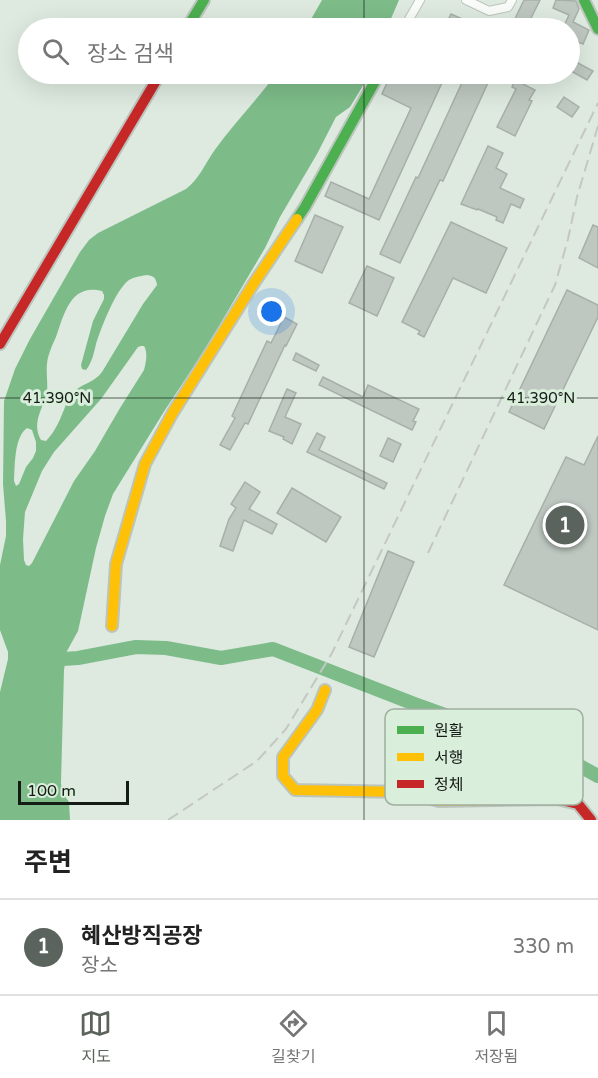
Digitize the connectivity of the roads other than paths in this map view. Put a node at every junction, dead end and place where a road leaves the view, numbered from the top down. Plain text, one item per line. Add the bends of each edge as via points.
1 (204, 0) edge
2 (420, 0) edge
3 (466, 0) edge
4 (512, 0) edge
5 (584, 0) edge
6 (193, 18) edge
7 (410, 18) edge
8 (598, 29) edge
9 (154, 84) edge
10 (373, 84) edge
11 (0, 344) edge
12 (112, 626) dead end
13 (326, 690) dead end
14 (385, 792) edge
15 (579, 805) edge
16 (591, 820) edge

1 - 6 main road
2 - 7 street
3 - 4 street via 489,11 508,7
5 - 8 main road
9 - 11 main road
10 - 12 main road via 305,207 172,414 146,464 116,564
13 - 14 main road via 317,710 283,757 283,776 295,790
15 - 16 main road

